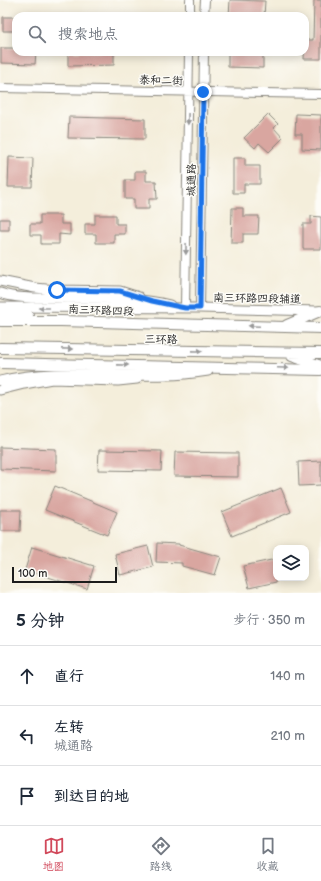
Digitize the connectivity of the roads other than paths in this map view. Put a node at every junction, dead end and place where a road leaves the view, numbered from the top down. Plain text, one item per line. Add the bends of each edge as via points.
1 (190, 0) edge
2 (205, 0) edge
3 (190, 12) edge
4 (204, 12) edge
5 (189, 56) edge
6 (204, 56) edge
7 (0, 88) edge
8 (188, 91) junction
9 (203, 92) junction
10 (321, 94) edge
11 (0, 281) edge
12 (0, 293) edge
13 (152, 301) junction
14 (0, 307) edge
15 (185, 308) junction
16 (200, 308) junction
17 (320, 312) edge
18 (0, 313) edge
19 (0, 321) edge
20 (140, 323) junction
21 (282, 327) junction
22 (321, 328) edge
23 (0, 348) edge
24 (283, 353) junction
25 (321, 353) edge
26 (0, 363) edge
27 (321, 366) edge
28 (245, 367) junction
29 (321, 370) edge
30 (169, 375) junction
31 (0, 380) edge
32 (0, 390) edge

1 - 3 street
2 - 4 street
5 - 8 street, 城通路
6 - 9 street, 城通路
7 - 8 street, 泰和二街
8 - 9 street, 泰和二街
8 -> 15 street, 城通路
9 - 10 street, 泰和二街
9 - 16 street, 城通路
11 - 13 main road via 57,290 120,291
12 - 13 main road via 9,296
13 - 15 main road
15 -> 14 main road, 南三环路四段辅道
15 - 16 main road, 南三环路四段辅道
16 - 17 main road, 南三环路四段辅道
17 - 21 main road
18 - 20 main road
19 - 20 main road, 南三环路四段
21 -> 20 main road, 南三环路四段
21 - 22 main road, 南三环路四段
23 -> 24 main road, 三环路
24 - 25 main road, 三环路
24 - 27 main road
26 -> 28 main road
28 -> 29 main road
28 - 30 main road
30 - 31 main road via 43,374
30 - 32 main road via 118,381 52,379

